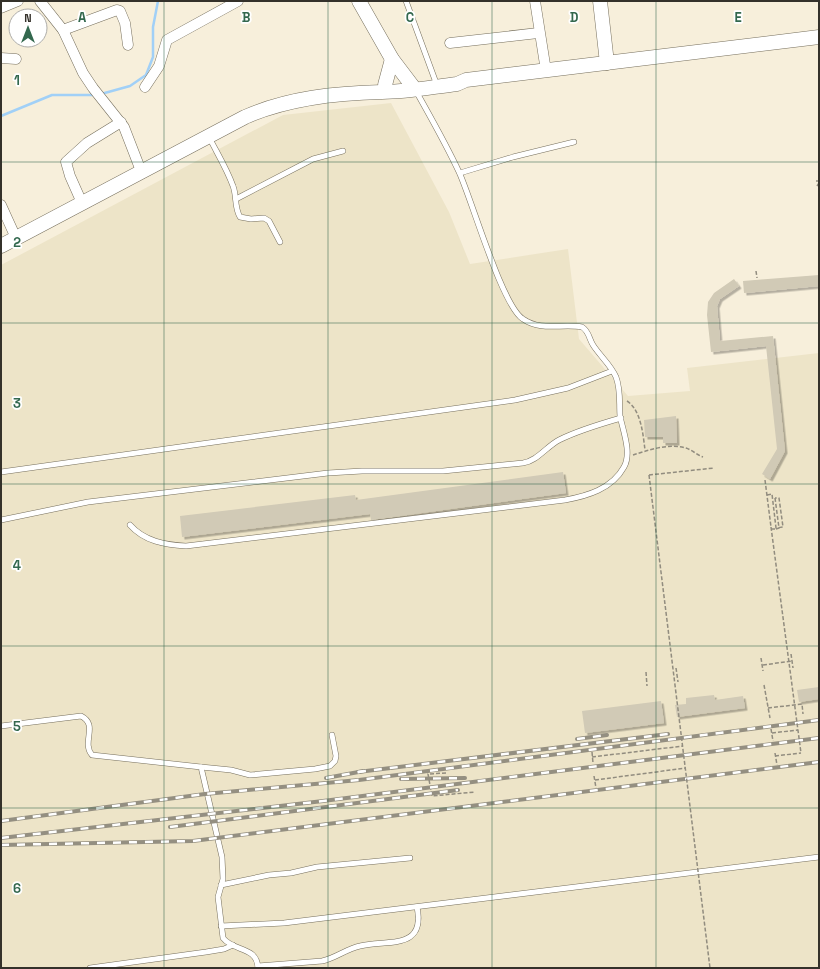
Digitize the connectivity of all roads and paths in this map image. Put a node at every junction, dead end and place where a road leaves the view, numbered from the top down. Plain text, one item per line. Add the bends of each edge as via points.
1 (18, 1) edge
2 (40, 1) edge
3 (238, 1) edge
4 (359, 1) edge
5 (406, 1) edge
6 (534, 1) edge
7 (600, 1) edge
8 (1, 8) edge
9 (63, 30) junction
10 (538, 33) junction
11 (819, 37) edge
12 (450, 43) dead end
13 (128, 45) dead end
14 (1, 58) edge
15 (16, 59) dead end
16 (392, 59) junction
17 (607, 64) junction
18 (546, 71) junction
19 (435, 80) junction
20 (466, 80) junction
21 (415, 84) junction
22 (385, 85) junction
23 (145, 87) dead end
24 (368, 91) junction
25 (121, 122) junction
26 (209, 136) junction
27 (574, 142) dead end
28 (343, 151) dead end
29 (141, 171) junction
30 (460, 173) junction
31 (818, 182) edge
32 (817, 186) dead end
33 (236, 198) junction
34 (82, 203) junction
35 (1, 205) edge
36 (16, 238) junction
37 (280, 242) dead end
38 (1, 246) edge
39 (756, 271) dead end
40 (757, 278) dead end
41 (612, 371) junction
42 (620, 400) junction
43 (621, 418) junction
44 (645, 450) junction
45 (627, 455) junction
46 (703, 457) dead end
47 (714, 468) dead end
48 (1, 472) edge
49 (765, 480) dead end
50 (767, 495) junction
51 (1, 520) edge
52 (130, 525) dead end
53 (771, 528) junction
54 (791, 654) dead end
55 (762, 658) dead end
56 (792, 661) junction
57 (789, 662) junction
58 (762, 665) junction
59 (676, 668) dead end
60 (793, 668) dead end
61 (763, 671) dead end
62 (646, 672) dead end
63 (677, 675) junction
64 (674, 676) junction
65 (678, 682) dead end
66 (764, 685) dead end
67 (647, 686) dead end
68 (794, 705) junction
69 (768, 708) junction
70 (803, 714) dead end
71 (770, 718) dead end
72 (1, 726) edge
73 (771, 729) dead end
74 (798, 730) junction
75 (772, 733) junction
76 (332, 735) dead end
77 (773, 741) dead end
78 (683, 746) junction
79 (592, 752) dead end
80 (775, 752) dead end
81 (775, 756) junction
82 (592, 757) junction
83 (594, 763) dead end
84 (777, 765) dead end
85 (200, 767) junction
86 (686, 768) junction
87 (446, 773) dead end
88 (594, 776) dead end
89 (595, 780) junction
90 (596, 788) dead end
91 (475, 792) dead end
92 (819, 857) edge
93 (410, 858) dead end
94 (221, 885) junction
95 (417, 907) junction
96 (221, 926) junction
97 (233, 945) junction
98 (258, 967) edge
99 (90, 968) edge
100 (710, 968) edge

1 - 8 street
2 - 9 street
3 - 23 street via 167,40 159,66
4 - 16 main road
5 - 19 lane
6 - 10 street
7 - 17 main road
9 - 13 street via 117,10 120,11 125,23
9 - 25 street via 93,88
10 - 12 street
10 - 18 street
11 - 17 main road
14 - 15 street
16 - 21 main road
16 - 22 main road
17 - 18 main road
18 - 20 main road
19 - 20 main road via 456,77
19 - 21 main road
20 - 21 main road via 457,84
21 - 22 main road
21 - 24 main road via 382,92
21 - 30 lane
22 - 24 main road via 375,86
24 - 26 main road via 273,106
25 - 29 street
25 - 34 street via 87,143 66,162
26 - 29 main road
26 - 33 lane
27 - 30 lane
28 - 33 lane via 313,159
29 - 34 main road
30 - 41 lane via 508,298 518,316 542,327 582,327
31 - 32 path
33 - 37 lane via 236,208 240,217 264,218 269,221
34 - 36 main road
35 - 36 street
36 - 38 main road
39 - 40 path
41 - 42 lane
41 - 48 lane via 568,388 515,400
42 - 43 lane
42 - 44 path via 627,401 637,412
43 - 45 lane
43 - 51 lane via 559,440 532,461 523,464 442,471 320,474 88,502
44 - 45 path via 635,455
44 - 46 path via 684,448
45 - 52 lane via 625,466 610,482 595,492 565,500 186,546 160,543 140,534
47 - 64 path, bridge via 649,475
49 - 50 path
50 - 53 path
50 - 53 path, bridge via 772,494 772,497 776,528 783,527 779,498 775,498 778,521 779,528
53 - 57 path, bridge
54 - 56 path
55 - 58 path
56 - 57 path, bridge
56 - 60 path
57 - 58 path
57 - 68 path, bridge
58 - 61 path
59 - 63 path
62 - 67 path
63 - 64 path, bridge
63 - 65 path
64 - 78 path, bridge
66 - 69 path
68 - 69 path
68 - 70 path via 802,704
68 - 74 path, bridge
69 - 71 path
72 - 85 lane via 81,716 89,723 88,747 92,754
73 - 75 path
74 - 75 path
74 - 81 path, bridge via 800,752
75 - 77 path
76 - 85 lane via 336,756 330,766 250,775
78 - 82 path
78 - 86 path, bridge
79 - 82 path
80 - 81 path
81 - 84 path
82 - 83 path
85 - 94 lane via 222,857
86 - 89 path
86 - 100 path, bridge
87 - 91 path via 428,774 432,796
88 - 89 path
89 - 90 path
92 - 95 lane
93 - 94 lane via 322,866 291,874 269,875
94 - 96 lane via 218,897
95 - 96 lane via 284,923
95 - 98 lane via 418,929 405,940 361,945 333,959
96 - 97 lane via 223,938
97 - 98 lane via 252,952 258,961
97 - 99 lane via 215,951

